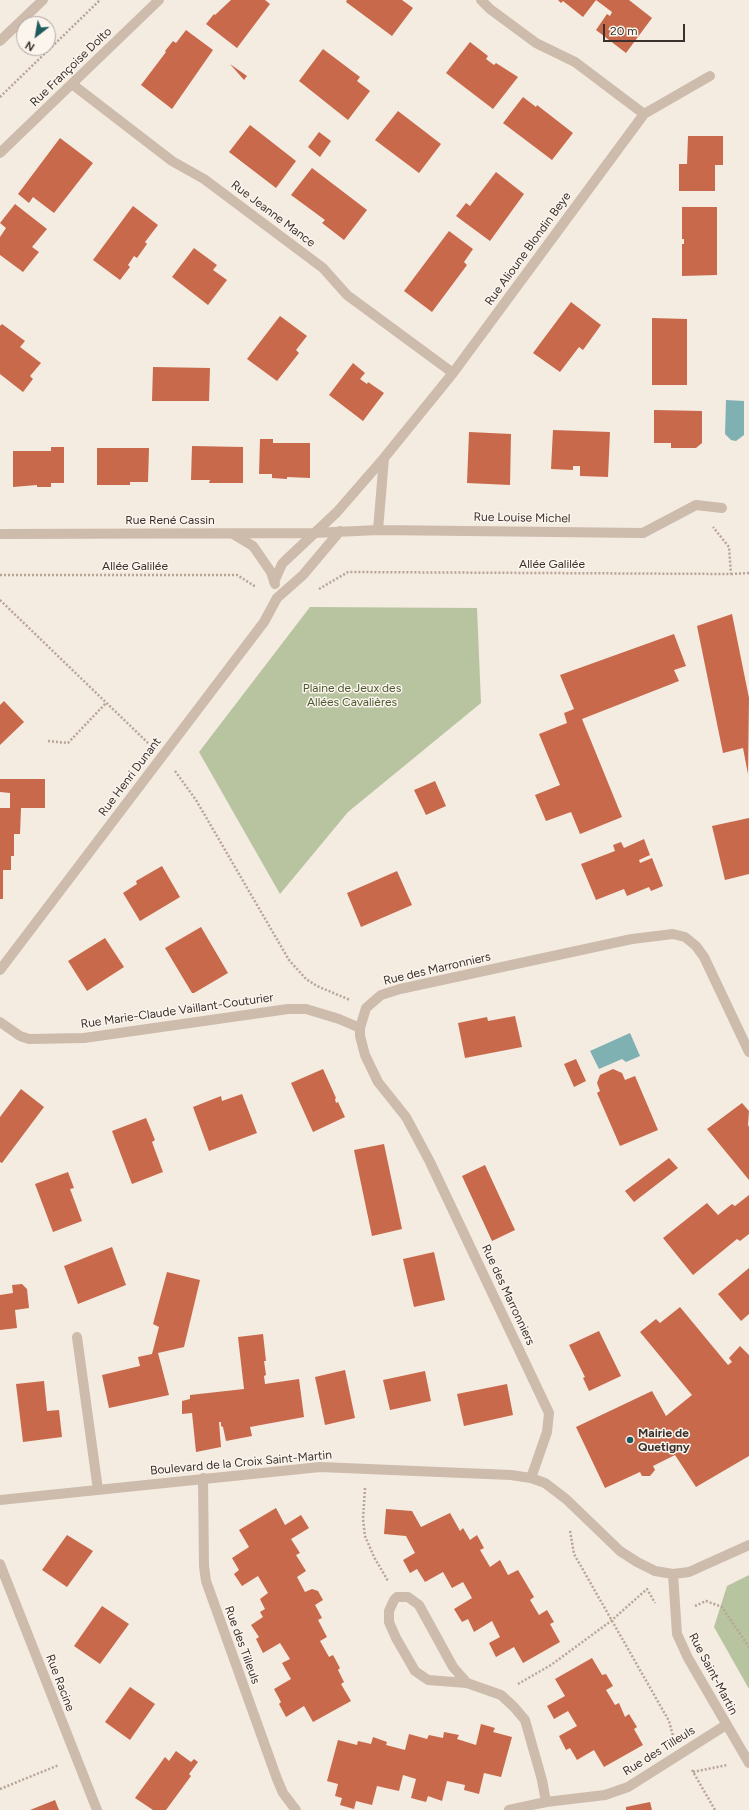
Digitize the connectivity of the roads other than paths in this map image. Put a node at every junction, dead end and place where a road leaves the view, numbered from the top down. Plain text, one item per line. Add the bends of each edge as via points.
1 (43, 0) edge
2 (159, 0) edge
3 (481, 0) edge
4 (0, 41) edge
5 (710, 76) dead end
6 (72, 84) junction
7 (644, 114) junction
8 (0, 153) edge
9 (453, 373) junction
10 (384, 458) junction
11 (722, 508) dead end
12 (378, 530) junction
13 (340, 531) junction
14 (230, 533) junction
15 (314, 533) junction
16 (0, 534) edge
17 (274, 582) junction
18 (277, 598) junction
19 (3, 959) edge
20 (0, 970) edge
21 (0, 1022) edge
22 (360, 1028) junction
23 (749, 1052) edge
24 (77, 1337) dead end
25 (203, 1478) junction
26 (531, 1478) junction
27 (98, 1490) junction
28 (0, 1500) edge
29 (749, 1545) edge
30 (0, 1564) edge
31 (673, 1574) junction
32 (467, 1683) junction
33 (726, 1725) junction
34 (747, 1760) edge
35 (546, 1802) junction
36 (98, 1810) edge
37 (296, 1810) edge
38 (509, 1810) edge

1 - 4 street
2 - 6 street, Rue Françoise Dolto
3 - 7 street via 536,43 575,62
5 - 7 street, Rue Alioune Blondin Beye
6 - 8 street, Rue Françoise Dolto
6 - 9 street, Rue Jeanne Mance via 172,161 204,179 323,268 347,295
7 - 9 street, Rue Alioune Blondin Beye
9 - 10 street, Rue Alioune Blondin Beye
10 - 12 street
10 - 15 street, Rue Alioune Blondin Beye via 337,512
11 - 12 street, Rue Louise Michel via 696,505 643,533
12 - 13 street, Rue Louise Michel
13 - 15 street, Rue René Cassin
13 - 18 street, Rue Henri Dunant via 303,575
14 - 15 street, Rue René Cassin
14 - 16 street, Rue René Cassin
14 - 17 street via 253,546 271,572
15 - 17 street via 282,564
17 - 18 street
18 - 19 street, Rue Henri Dunant via 264,622
19 - 20 street, Rue Henri Dunant
21 - 22 street, Rue Marie-Claude Vaillant-Couturier via 29,1039 84,1038 288,1009 306,1009
22 - 23 street, Rue des Marronniers via 366,1008 381,995 400,988 632,939 673,934 684,937 696,946 704,957
22 - 26 street, Rue des Marronniers via 368,1062 378,1082 406,1117 430,1162 549,1413 547,1432
24 - 27 street
25 - 26 street, Boulevard de la Croix Saint-Martin via 320,1466
25 - 27 street, Boulevard de la Croix Saint-Martin
25 - 37 street, Rue des Tilleuls via 206,1581 277,1779 283,1793
26 - 31 street via 545,1483 566,1499 620,1551 655,1571
27 - 28 street, Boulevard de la Croix Saint-Martin
29 - 31 street via 689,1572
30 - 36 street, Rue Racine
31 - 33 street, Rue Saint-Martin via 677,1634
32 - 32 street via 453,1667 419,1605 408,1597 398,1597 391,1605 389,1622 415,1671 428,1680
32 - 35 street via 501,1695 525,1720
33 - 34 street, Rue Saint-Martin
33 - 35 street, Rue des Tilleuls via 628,1787 605,1794
35 - 38 street, Rue des Tilleuls

